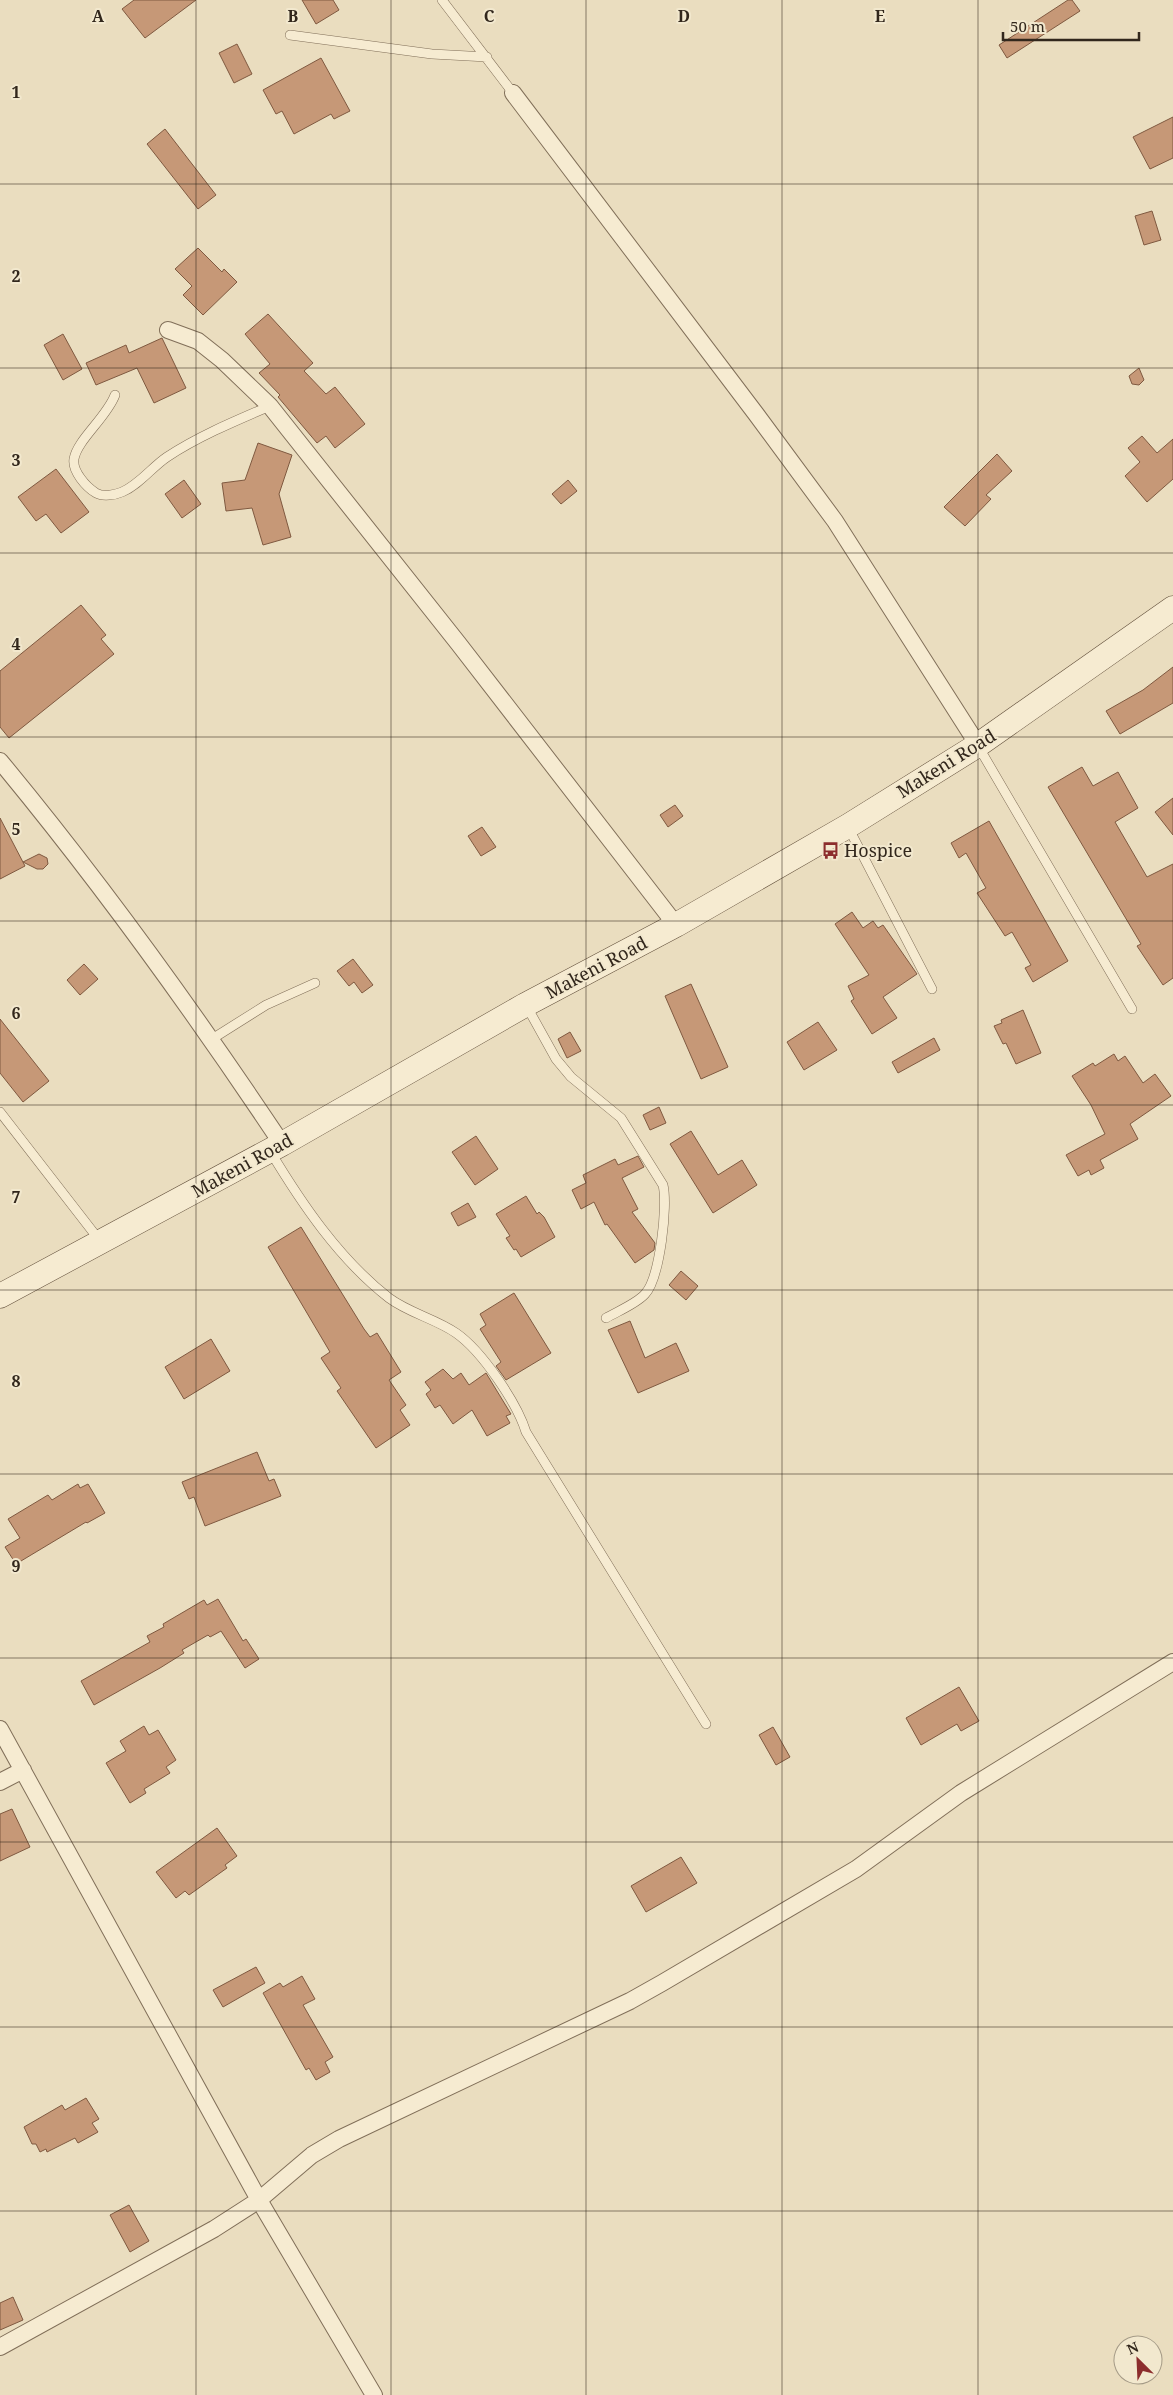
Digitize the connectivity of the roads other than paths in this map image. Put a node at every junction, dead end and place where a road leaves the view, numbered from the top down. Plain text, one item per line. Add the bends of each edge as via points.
1 (442, 0) edge
2 (290, 35) dead end
3 (486, 57) junction
4 (514, 93) joint
5 (168, 330) dead end
6 (115, 395) dead end
7 (270, 406) junction
8 (1173, 608) edge
9 (978, 745) junction
10 (0, 761) edge
11 (848, 826) junction
12 (676, 926) junction
13 (315, 983) dead end
14 (932, 989) dead end
15 (525, 1005) junction
16 (1132, 1009) dead end
17 (212, 1039) junction
18 (0, 1112) edge
19 (276, 1147) junction
20 (100, 1242) junction
21 (0, 1296) edge
22 (606, 1318) dead end
23 (1173, 1662) edge
24 (706, 1724) dead end
25 (0, 1729) edge
26 (23, 1770) junction
27 (0, 1782) edge
28 (259, 2200) junction
29 (0, 2347) edge
30 (374, 2395) edge

1 - 3 lane
2 - 3 lane via 432,54
3 - 4 lane
4 - 9 street via 835,521
5 - 7 street via 198,341
6 - 7 lane via 110,408 79,446 74,459 75,470 85,484 97,494 108,496 122,492 166,457
7 - 12 street via 483,674
8 - 9 main road, Makeni Road
9 - 11 main road, Makeni Road
9 - 16 lane
10 - 17 street
11 - 12 main road, Makeni Road
11 - 14 lane
12 - 15 main road, Makeni Road
13 - 17 lane via 266,1005
15 - 19 main road, Makeni Road
15 - 22 lane via 556,1059 571,1077 621,1118 663,1185 666,1196 661,1250 646,1294
17 - 19 street
18 - 20 lane
19 - 20 main road, Makeni Road
19 - 24 lane via 296,1195 351,1262 390,1298 456,1333 500,1381 521,1416 526,1432
20 - 21 main road, Makeni Road
23 - 28 street via 961,1793 856,1869 780,1914 630,2001 339,2139 312,2156
25 - 26 street
26 - 27 street
26 - 28 street
28 - 29 street via 158,2261
28 - 30 street

